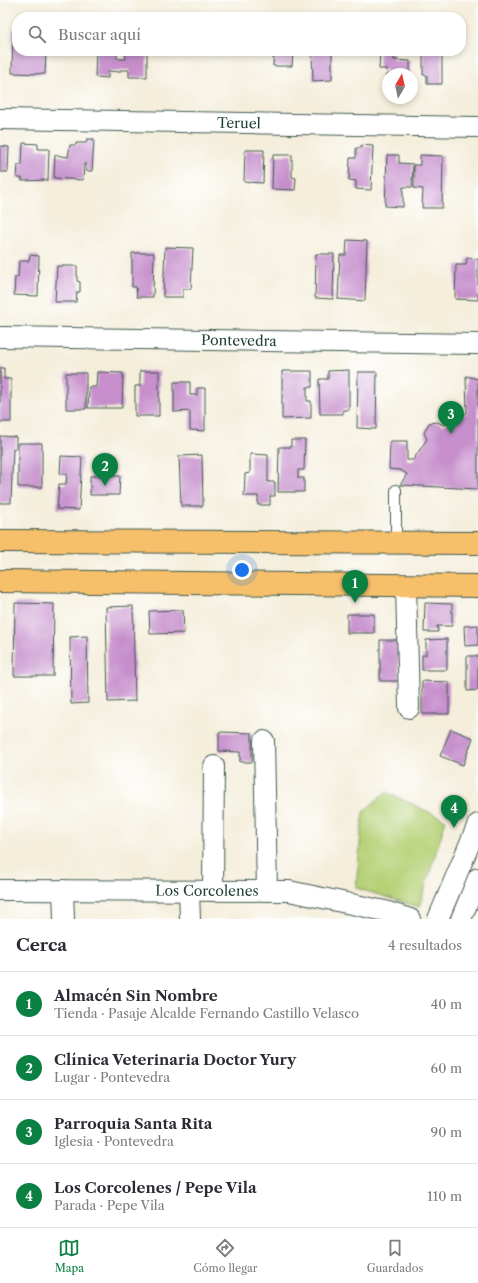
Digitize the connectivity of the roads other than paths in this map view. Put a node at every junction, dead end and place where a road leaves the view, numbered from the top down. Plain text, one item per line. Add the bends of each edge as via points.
1 (0, 119) edge
2 (478, 127) edge
3 (0, 337) edge
4 (478, 344) edge
5 (396, 490) dead end
6 (0, 541) edge
7 (396, 542) junction
8 (478, 543) edge
9 (0, 582) edge
10 (406, 585) junction
11 (478, 586) edge
12 (409, 708) dead end
13 (264, 741) dead end
14 (214, 766) dead end
15 (478, 824) edge
16 (458, 871) junction
17 (478, 879) edge
18 (0, 890) edge
19 (63, 890) junction
20 (189, 891) junction
21 (213, 891) junction
22 (267, 891) junction
23 (64, 919) edge
24 (190, 919) edge
25 (410, 919) edge
26 (438, 919) edge
27 (461, 919) edge

1 - 2 street, Teruel
3 - 4 street, Pontevedra
5 - 7 lane
6 - 7 main road
7 - 8 main road
9 - 10 main road
10 - 11 main road
10 - 12 street
13 - 22 street
14 - 21 street
15 - 16 street
16 - 17 street
16 - 26 street
17 - 27 street
18 - 19 street, Los Corcolenes
19 - 20 street, Los Corcolenes
19 - 23 street
20 - 21 street, Los Corcolenes
20 - 24 street
21 - 22 street, Los Corcolenes
22 - 25 street, Los Corcolenes via 289,891 385,911

